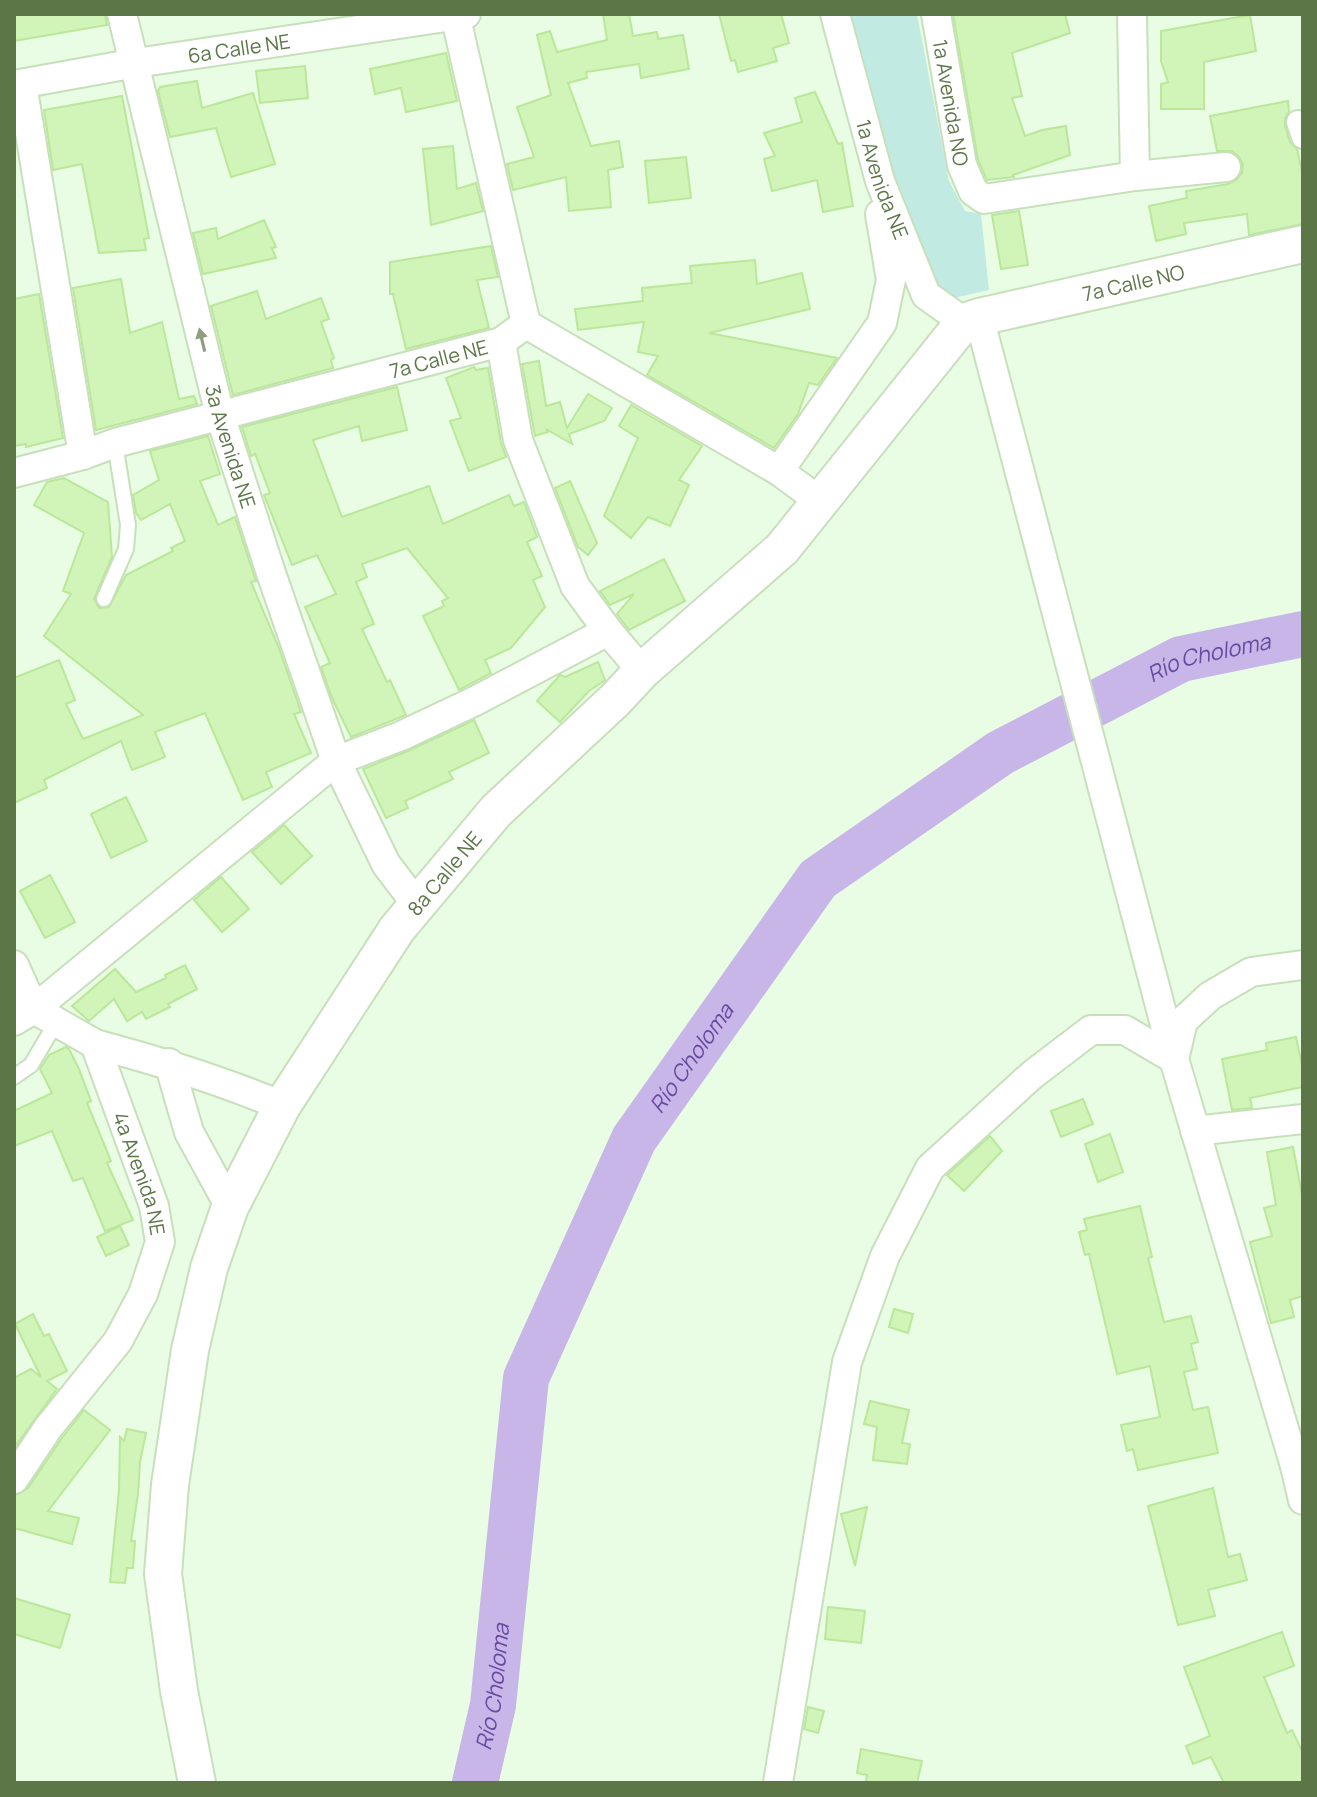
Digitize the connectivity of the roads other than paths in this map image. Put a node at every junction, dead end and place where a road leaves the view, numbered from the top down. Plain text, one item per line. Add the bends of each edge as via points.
1 (122, 14) edge
2 (835, 14) edge
3 (936, 14) edge
4 (1132, 14) edge
5 (459, 15) edge
6 (136, 63) junction
7 (18, 85) edge
8 (1226, 167) dead end
9 (1135, 176) junction
10 (880, 181) junction
11 (1303, 244) edge
12 (971, 320) junction
13 (526, 324) junction
14 (501, 342) junction
15 (220, 415) junction
16 (115, 443) junction
17 (83, 455) junction
18 (779, 471) junction
19 (14, 473) edge
20 (821, 502) junction
21 (104, 599) dead end
22 (608, 631) junction
23 (642, 671) junction
24 (336, 761) junction
25 (417, 905) junction
26 (14, 965) edge
27 (1303, 965) edge
28 (35, 1017) edge
29 (95, 1044) junction
30 (1174, 1059) junction
31 (169, 1063) junction
32 (14, 1077) edge
33 (282, 1106) junction
34 (1303, 1121) edge
35 (1195, 1131) junction
36 (230, 1207) junction
37 (1299, 1466) edge
38 (14, 1479) edge
39 (1303, 1500) edge
40 (197, 1783) edge
41 (778, 1783) edge

1 - 6 street, 3a Avenida NE
2 - 10 street, 1a Avenida NE
3 - 9 street, 1a Avenida NO via 962,165 973,191 984,199
4 - 9 street
5 - 6 street, 6a Calle NE
5 - 13 street
6 - 7 street, 6a Calle NE
15 -> 6 street, 3a Avenida NE
7 - 17 street
8 - 9 street
10 - 12 street, 1a Avenida NE via 926,295
10 - 18 street via 880,218 891,280 882,323
11 - 12 street, 7a Calle NO
12 - 20 street
12 - 30 street via 990,361
13 - 14 street, 7a Calle NE
13 - 18 street
14 - 15 street, 7a Calle NE
14 - 22 street via 518,440 575,586
15 - 16 street, 7a Calle NE
15 - 24 street, 3a Avenida NE
16 - 17 street, 7a Calle NE
16 - 21 lane via 128,525 126,549
17 - 19 street, 7a Calle NE
18 - 20 street
20 - 23 street via 782,549
22 - 23 street
22 - 24 street via 475,701
23 - 25 street, 8a Calle NE via 496,811
24 - 25 street, 3a Avenida NE via 386,864
24 - 28 street
25 - 33 street, 8a Calle NE
26 - 28 street
27 - 30 street via 1251,972 1210,996 1183,1021
28 - 29 street
28 - 32 lane via 31,1065
29 - 31 street
29 - 38 street, 4a Avenida NE via 154,1206 160,1242 143,1294 118,1341
30 - 35 street
30 - 41 street via 1125,1030 1091,1030 1032,1075 930,1168 885,1256 847,1362
31 - 33 street
31 - 36 street via 189,1132
33 - 36 street, 8a Calle NE
34 - 35 street
35 - 37 street
36 - 40 street, 8a Calle NE via 190,1350 163,1574
37 - 39 street

